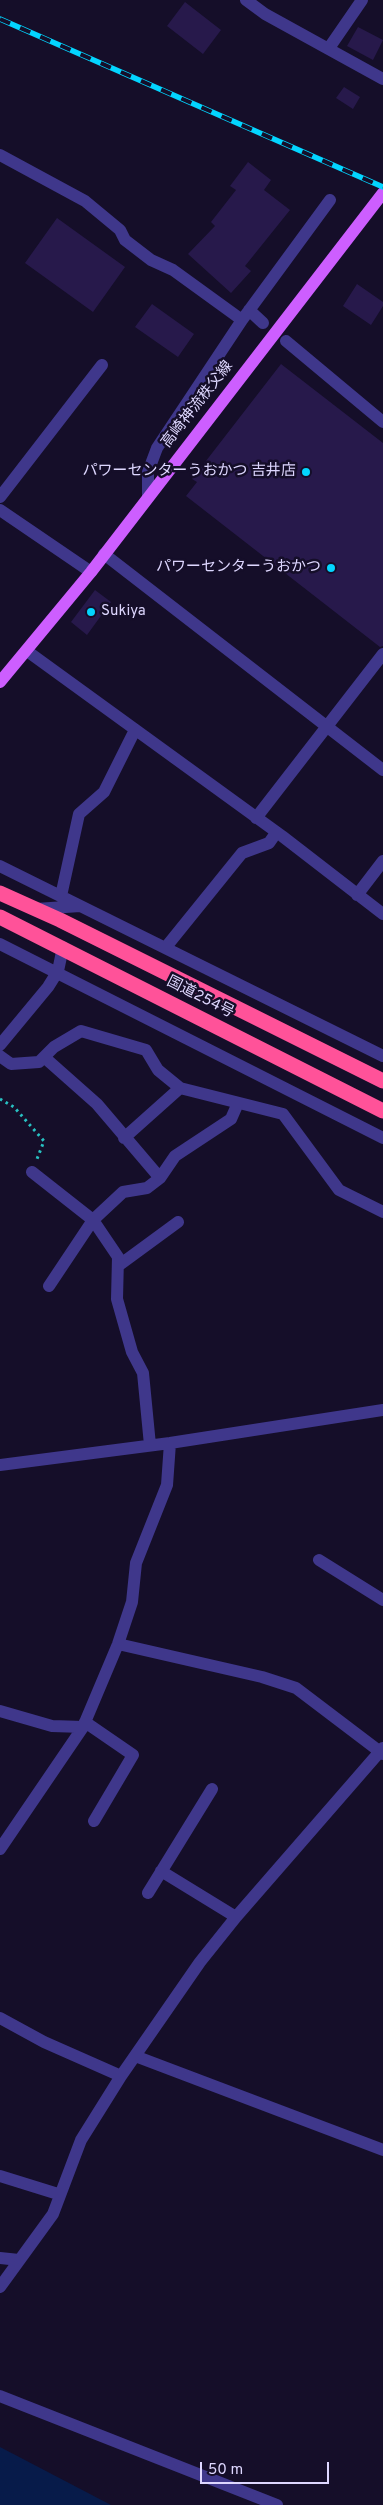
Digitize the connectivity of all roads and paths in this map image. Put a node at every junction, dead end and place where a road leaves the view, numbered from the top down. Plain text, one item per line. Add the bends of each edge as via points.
1 (246, 0) edge
2 (362, 0) edge
3 (329, 48) junction
4 (383, 78) edge
5 (0, 155) edge
6 (382, 194) edge
7 (330, 200) dead end
8 (246, 315) junction
9 (263, 323) dead end
10 (286, 340) dead end
11 (102, 365) dead end
12 (383, 422) edge
13 (0, 497) edge
14 (148, 497) junction
15 (0, 510) edge
16 (104, 554) junction
17 (90, 572) junction
18 (27, 651) junction
19 (383, 654) edge
20 (0, 682) edge
21 (327, 726) junction
22 (135, 730) junction
23 (383, 770) edge
24 (256, 818) junction
25 (276, 833) junction
26 (383, 862) edge
27 (0, 866) edge
28 (0, 893) edge
29 (357, 895) junction
30 (61, 896) junction
31 (83, 906) junction
32 (36, 909) junction
33 (383, 914) edge
34 (0, 917) edge
35 (0, 944) edge
36 (166, 947) junction
37 (63, 948) junction
38 (58, 971) junction
39 (0, 1046) edge
40 (0, 1056) edge
41 (44, 1057) junction
42 (382, 1057) edge
43 (383, 1081) edge
44 (180, 1088) junction
45 (0, 1099) edge
46 (238, 1103) junction
47 (383, 1111) edge
48 (124, 1138) junction
49 (383, 1138) edge
50 (32, 1172) joint
51 (160, 1178) junction
52 (383, 1212) edge
53 (92, 1220) junction
54 (178, 1222) dead end
55 (118, 1266) junction
56 (50, 1286) dead end
57 (383, 1410) edge
58 (170, 1443) junction
59 (150, 1445) junction
60 (0, 1465) edge
61 (319, 1560) dead end
62 (383, 1600) edge
63 (118, 1644) junction
64 (0, 1711) edge
65 (84, 1725) junction
66 (382, 1751) edge
67 (212, 1789) dead end
68 (94, 1821) dead end
69 (0, 1850) edge
70 (161, 1871) junction
71 (148, 1893) dead end
72 (236, 1917) junction
73 (0, 2018) edge
74 (135, 2056) junction
75 (121, 2076) junction
76 (383, 2150) edge
77 (0, 2176) edge
78 (58, 2194) junction
79 (0, 2258) edge
80 (19, 2260) junction
81 (0, 2287) edge
82 (0, 2396) edge
83 (277, 2505) edge

1 - 3 street via 264,14
2 - 3 street
3 - 4 street
5 - 8 street via 85,201 151,260
6 - 14 main road, 高崎神流秩父線
7 - 8 street
8 - 9 street
8 - 14 street via 158,448 148,472
10 - 12 street
11 - 13 street
14 - 16 main road, 高崎神流秩父線
15 - 17 street
16 - 17 main road, 高崎神流秩父線
16 - 21 street
17 - 18 main road, 高崎神流秩父線
18 - 20 main road, 高崎神流秩父線
18 - 22 street
19 - 21 street
21 - 23 street
21 - 24 street
22 - 24 street
22 - 30 street via 104,792 79,814
24 - 25 street
25 - 29 street
25 - 36 street via 269,842 242,853
26 - 29 street
27 - 30 street
28 - 32 highway, 国道254号
29 - 33 street
30 - 31 street
31 - 32 street
31 - 36 street
32 - 43 highway, 国道254号
34 - 37 highway, 国道254号
35 - 38 street
36 - 42 street
37 - 38 street
37 - 47 highway, 国道254号
38 - 39 street
38 - 49 street
40 - 41 street via 11,1064 39,1062
41 - 44 street via 81,1031 146,1050 158,1070
41 - 48 street via 96,1104
44 - 46 street
44 - 48 street
45 - 50 path via 14,1107 44,1141
46 - 51 street via 231,1119 175,1156
46 - 52 street via 283,1114 339,1190
48 - 51 street
50 - 53 street
51 - 53 street via 146,1188 123,1192
53 - 55 street via 118,1257
53 - 56 street
54 - 55 street
55 - 59 street via 117,1299 132,1352 142,1374
57 - 58 street
58 - 59 street
58 - 63 street via 167,1485 136,1563 132,1602
59 - 60 street
61 - 62 street
63 - 65 street
63 - 66 street via 194,1660 296,1688
64 - 65 street via 52,1726
65 - 68 street via 133,1755
65 - 69 street
66 - 72 street
67 - 70 street
70 - 71 street
70 - 72 street
72 - 74 street via 200,1962
73 - 75 street via 44,2042
74 - 75 street
74 - 76 street
75 - 78 street via 81,2140
77 - 78 street
78 - 80 street via 53,2214
79 - 80 street
80 - 81 street
82 - 83 street

